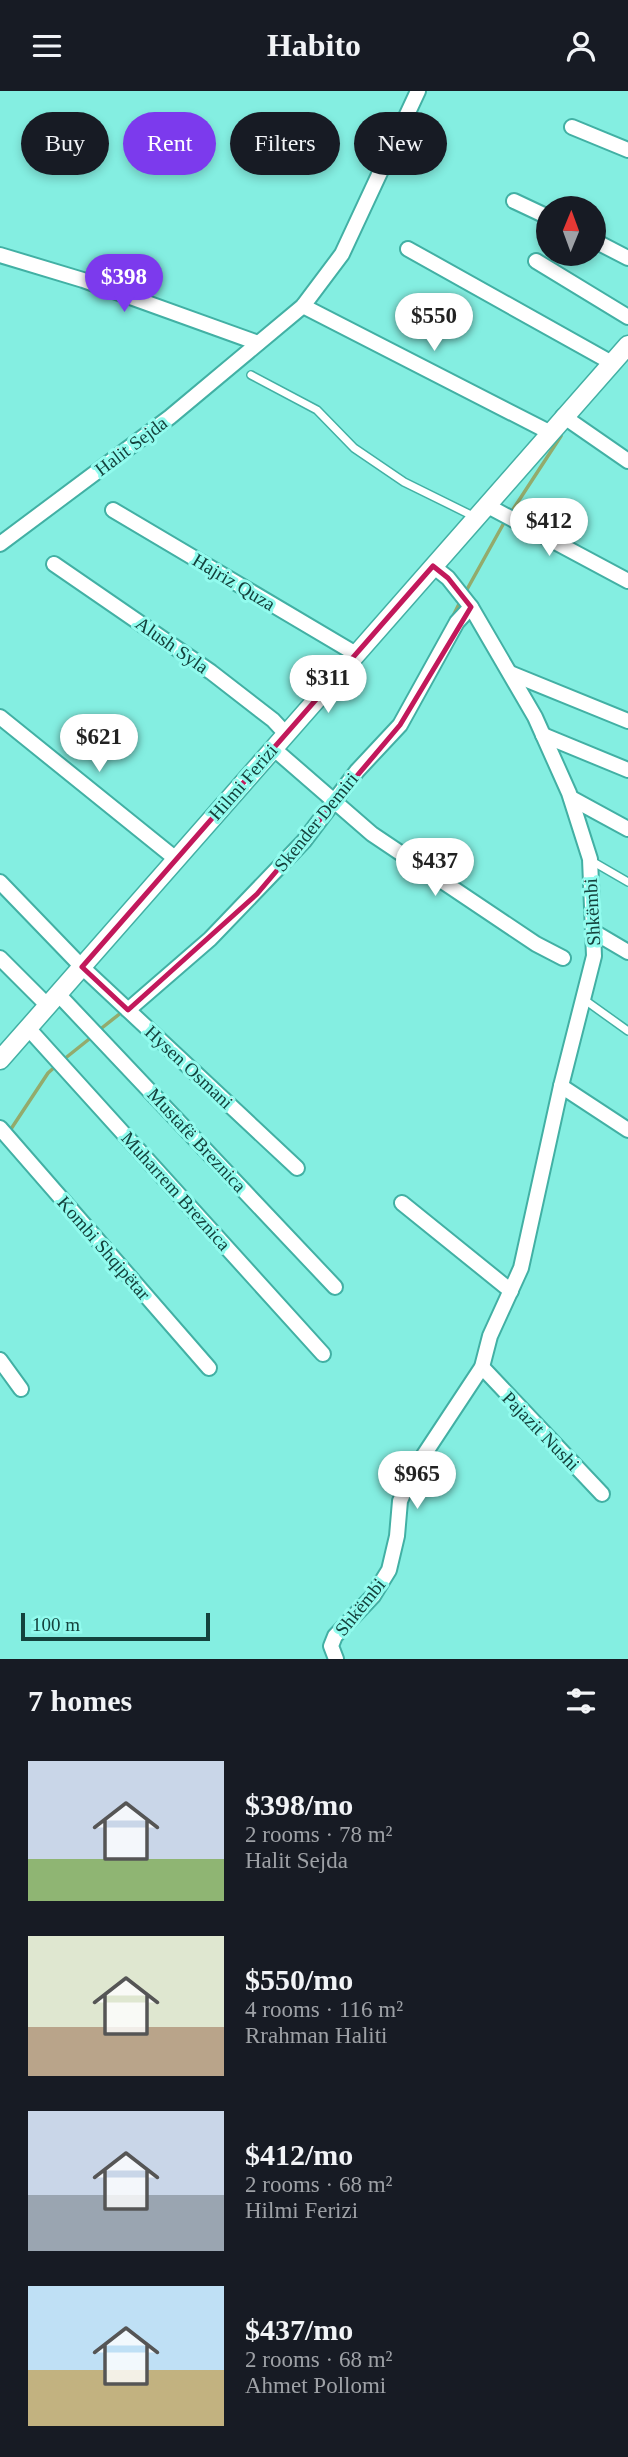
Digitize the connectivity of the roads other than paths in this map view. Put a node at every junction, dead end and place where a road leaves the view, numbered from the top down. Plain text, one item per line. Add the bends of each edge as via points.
1 (418, 91) edge
2 (572, 127) dead end
3 (628, 150) edge
4 (514, 201) dead end
5 (536, 211) edge
6 (606, 247) edge
7 (408, 249) dead end
8 (0, 255) edge
9 (628, 258) edge
10 (544, 266) edge
11 (303, 306) junction
12 (628, 317) edge
13 (258, 344) junction
14 (628, 345) edge
15 (612, 363) junction
16 (251, 375) dead end
17 (563, 416) junction
18 (549, 432) junction
19 (628, 461) edge
20 (113, 510) dead end
21 (480, 511) junction
22 (0, 544) edge
23 (54, 564) dead end
24 (433, 566) junction
25 (628, 581) edge
26 (470, 604) junction
27 (356, 653) junction
28 (510, 673) junction
29 (0, 717) edge
30 (628, 722) edge
31 (286, 734) junction
32 (543, 735) junction
33 (273, 748) junction
34 (628, 770) edge
35 (571, 798) junction
36 (330, 799) junction
37 (628, 829) edge
38 (176, 859) junction
39 (590, 859) junction
40 (0, 881) edge
41 (628, 882) edge
42 (594, 932) junction
43 (628, 952) edge
44 (0, 958) edge
45 (563, 958) dead end
46 (82, 967) junction
47 (582, 998) junction
48 (53, 1000) junction
49 (125, 1007) junction
50 (28, 1028) junction
51 (628, 1031) edge
52 (0, 1060) edge
53 (561, 1086) junction
54 (0, 1129) edge
55 (628, 1130) edge
56 (297, 1168) dead end
57 (402, 1203) dead end
58 (335, 1287) dead end
59 (511, 1291) junction
60 (323, 1354) dead end
61 (0, 1360) edge
62 (482, 1367) junction
63 (209, 1368) dead end
64 (21, 1389) dead end
65 (602, 1494) dead end
66 (336, 1659) edge

1 - 11 street, Halit Sejda via 342,254
2 - 3 street
4 - 5 street
6 - 9 street
7 - 15 street
8 - 13 street
10 - 12 street
11 - 13 street, Halit Sejda
11 - 18 street
13 - 22 street, Halit Sejda via 170,417
14 - 15 street, Hilmi Ferizi
15 - 17 street, Hilmi Ferizi
16 - 21 lane via 317,410 354,448 404,482
17 - 18 street, Hilmi Ferizi
17 - 19 street
18 - 21 street, Hilmi Ferizi
20 - 27 street, Hajriz Quza
21 - 24 street, Hilmi Ferizi
21 - 25 street
23 - 31 street, Alush Syla via 211,672
24 - 26 street, Shkëmbi
24 - 27 street, Hilmi Ferizi
26 - 28 street, Shkëmbi
26 - 36 street, Skender Demiri via 400,725
27 - 31 street, Hilmi Ferizi
28 - 30 street
28 - 32 street, Shkëmbi
29 - 38 street
31 - 33 street, Hilmi Ferizi
32 - 34 street
32 - 35 street, Shkëmbi
33 - 36 street
33 - 38 street, Hilmi Ferizi
35 - 37 street
35 - 39 street, Shkëmbi
36 - 45 street via 420,867
36 - 49 street, Skender Demiri via 304,841 257,894 201,947
38 - 46 street, Hilmi Ferizi
39 - 41 lane
39 - 42 street, Shkëmbi
40 - 46 street, Hysen Osmani
42 - 43 street
42 - 47 street, Shkëmbi via 594,956
44 - 48 street, Mustafë Breznica
46 - 48 street, Hilmi Ferizi
46 - 49 street, Hysen Osmani
47 - 51 lane
47 - 53 street, Shkëmbi
48 - 50 street, Hilmi Ferizi
48 - 58 street, Mustafë Breznica via 102,1039
49 - 56 street, Hysen Osmani
50 - 52 street, Hilmi Ferizi
50 - 60 street, Muharrem Breznica
53 - 55 street
53 - 59 street, Shkëmbi via 522,1268
54 - 63 street, Kombi Shqipëtar
57 - 59 street
59 - 62 street, Shkëmbi via 490,1336
61 - 64 street
62 - 65 street, Pajazit Nushi
62 - 66 street, Shkëmbi via 412,1473 400,1501 389,1570 373,1596 335,1636 331,1646

